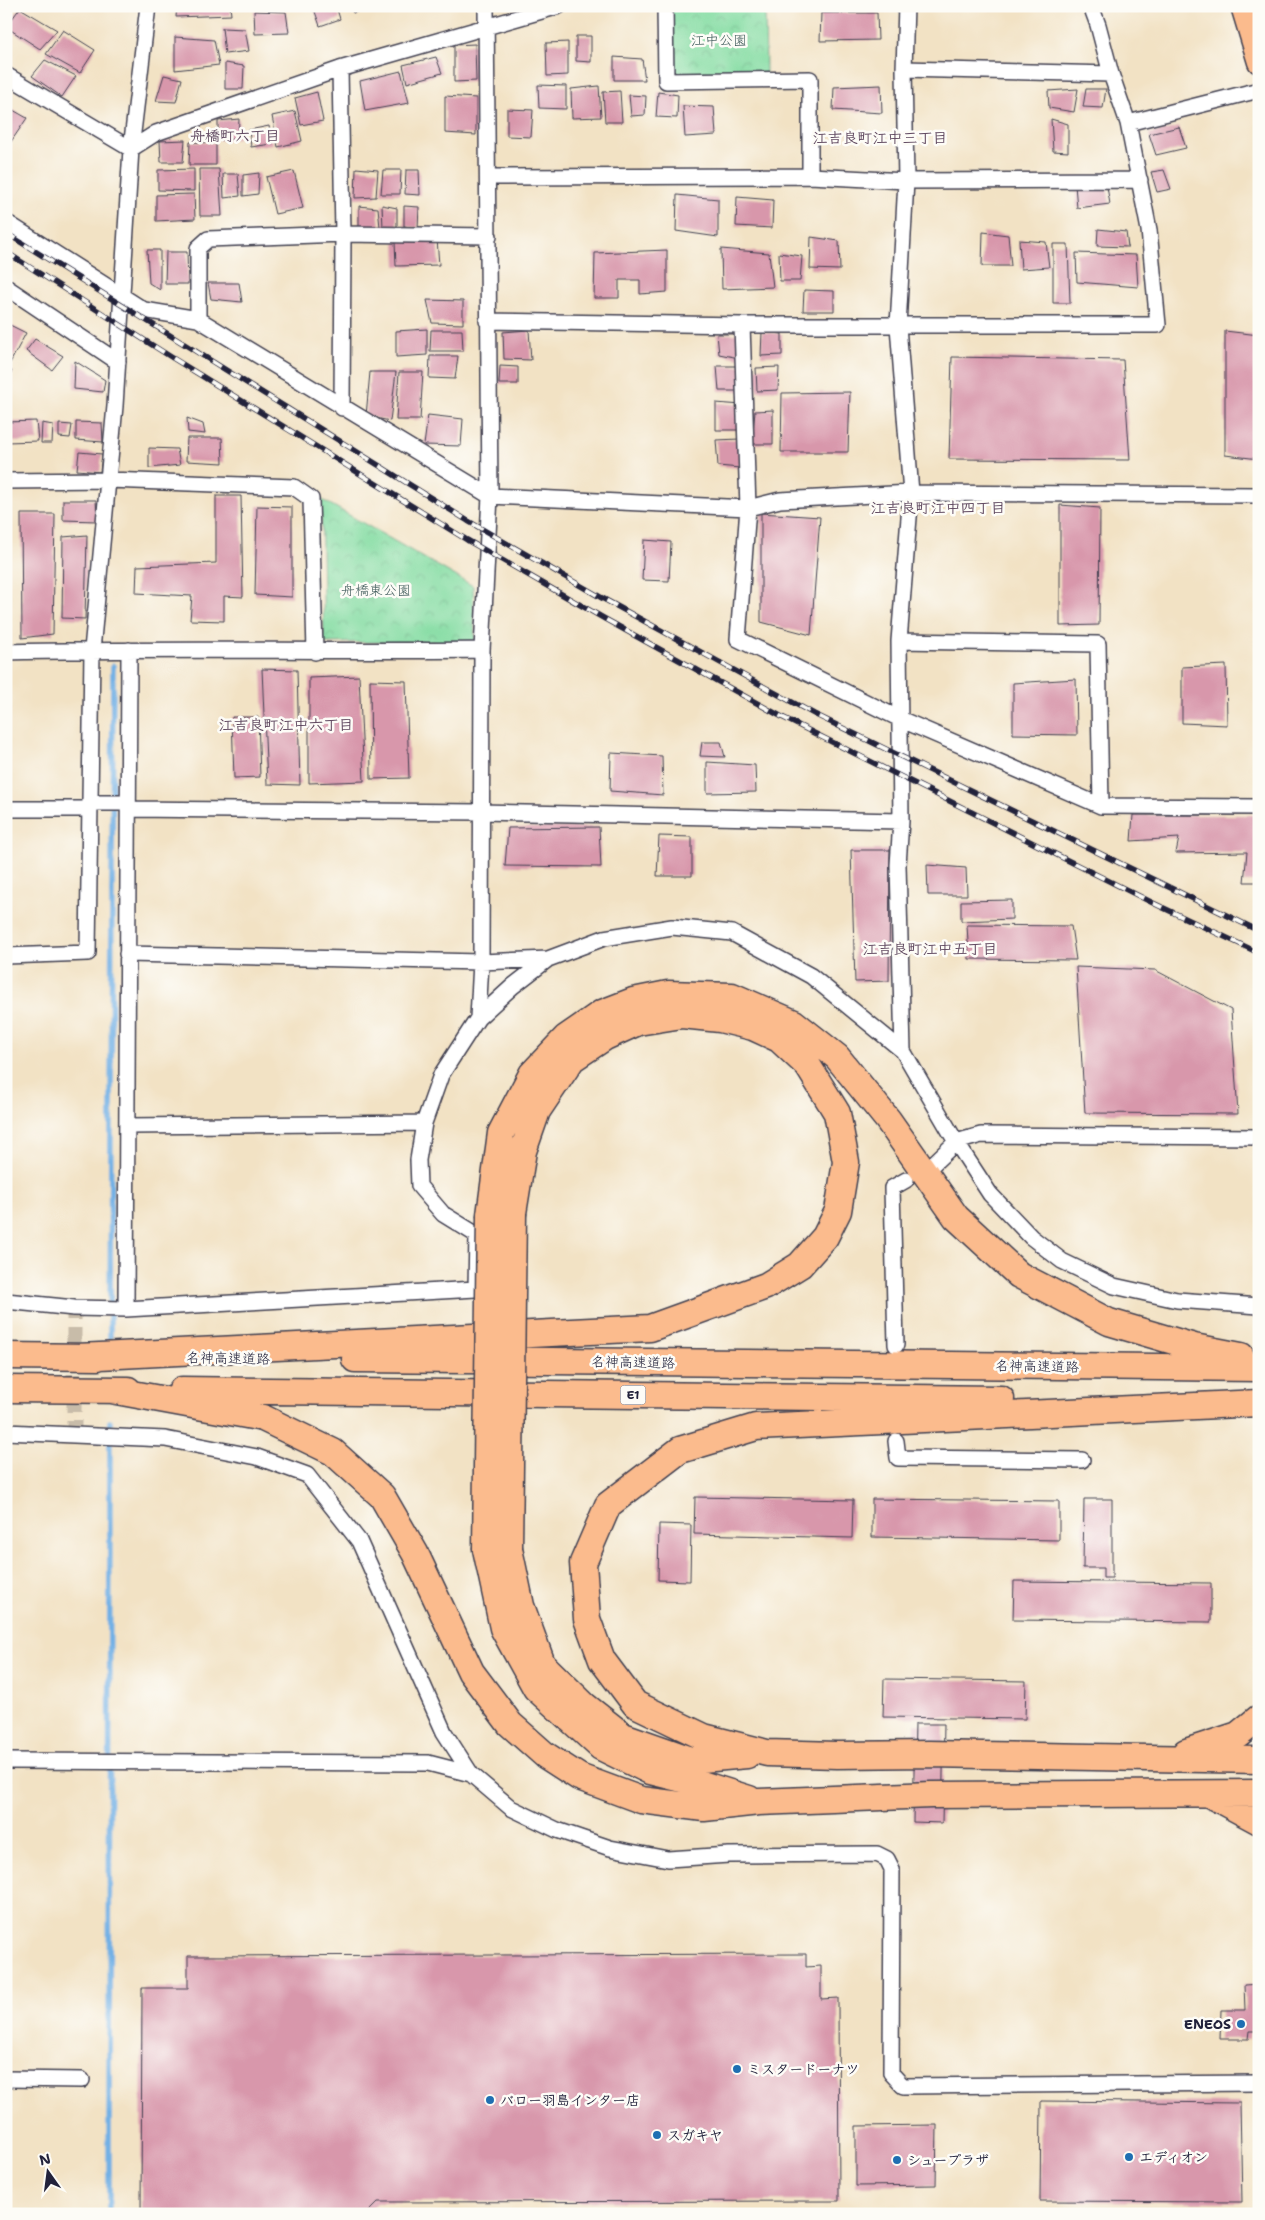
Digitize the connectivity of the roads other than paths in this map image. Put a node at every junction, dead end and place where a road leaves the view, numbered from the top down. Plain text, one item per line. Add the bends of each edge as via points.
1 (148, 6) edge
2 (486, 6) edge
3 (559, 6) edge
4 (665, 6) edge
5 (906, 6) edge
6 (1090, 6) edge
7 (1242, 6) edge
8 (487, 27) junction
9 (1259, 62) edge
10 (340, 68) junction
11 (904, 69) junction
12 (1110, 74) junction
13 (6, 75) edge
14 (1259, 90) edge
15 (1128, 123) junction
16 (131, 149) junction
17 (810, 176) junction
18 (489, 177) junction
19 (906, 180) junction
20 (1140, 180) junction
21 (6, 222) edge
22 (343, 234) junction
23 (489, 236) junction
24 (6, 287) edge
25 (122, 297) junction
26 (198, 319) junction
27 (487, 321) junction
28 (742, 325) junction
29 (898, 326) junction
30 (118, 362) junction
31 (342, 408) junction
32 (109, 480) junction
33 (6, 481) edge
34 (911, 493) junction
35 (1259, 495) edge
36 (490, 496) junction
37 (748, 508) junction
38 (899, 641) junction
39 (92, 650) junction
40 (129, 650) junction
41 (482, 650) junction
42 (6, 652) edge
43 (315, 652) junction
44 (900, 720) junction
45 (93, 805) junction
46 (126, 805) junction
47 (1102, 806) junction
48 (1259, 807) edge
49 (6, 809) edge
50 (480, 812) junction
51 (900, 821) junction
52 (127, 954) junction
53 (6, 956) edge
54 (548, 959) junction
55 (481, 962) junction
56 (478, 1018) junction
57 (903, 1051) junction
58 (424, 1124) junction
59 (128, 1126) junction
60 (1259, 1137) edge
61 (956, 1142) junction
62 (933, 1164) dead end
63 (906, 1180) dead end
64 (502, 1214) junction
65 (6, 1301) edge
66 (1259, 1306) edge
67 (124, 1309) junction
68 (896, 1345) dead end
69 (6, 1356) edge
70 (80, 1357) junction
71 (1259, 1358) edge
72 (1259, 1368) edge
73 (6, 1389) edge
74 (111, 1390) junction
75 (1259, 1402) edge
76 (6, 1432) edge
77 (896, 1441) dead end
78 (1082, 1460) dead end
79 (498, 1549) junction
80 (1259, 1718) edge
81 (767, 1753) junction
82 (1166, 1758) junction
83 (1259, 1760) edge
84 (6, 1761) edge
85 (471, 1774) junction
86 (1207, 1793) junction
87 (1259, 1793) edge
88 (759, 1802) junction
89 (1259, 1821) edge
90 (6, 2079) edge
91 (82, 2080) dead end
92 (1259, 2083) edge

1 - 16 street
2 - 8 street
3 - 8 street
4 - 17 street via 666,81 810,79
5 - 11 street
6 - 12 street
7 - 9 main road
8 - 10 street
8 - 18 street
10 - 16 street via 156,133
10 - 22 street
11 - 12 street
11 - 19 street
12 - 15 street
13 - 16 street
14 - 15 street
15 - 20 street
16 - 25 street
17 - 18 street
17 - 19 street
18 - 23 street
19 - 20 street
19 - 29 street
20 - 29 street via 1149,230 1158,325
21 - 25 street
22 - 23 street
22 - 26 street via 208,239 198,248
22 - 31 street
23 - 27 street
24 - 30 street
25 - 26 street via 144,310
25 - 30 street
26 - 31 street
27 - 28 street
27 - 36 street
28 - 29 street
28 - 37 street
29 - 34 street
30 - 32 street
31 - 36 street
32 - 33 street
32 - 39 street
32 - 43 street via 294,487 311,500
34 - 35 street
34 - 37 street via 780,500
34 - 38 street
36 - 37 street
36 - 41 street
37 - 44 street via 738,639
38 - 44 street
38 - 47 street via 1098,644
39 - 40 street
39 - 42 street
39 - 45 street
40 - 43 street
40 - 46 street
41 - 43 street
41 - 50 street
44 - 47 street
44 - 51 street
45 - 46 street
45 - 49 street
45 - 53 street via 88,953
46 - 50 street
46 - 52 street
47 - 48 street
50 - 51 street
50 - 55 street
51 - 57 street via 898,864
52 - 55 street
52 - 59 street
54 - 55 street
54 - 56 street
54 - 57 street via 604,938 672,927 732,933 811,976
55 - 56 street
56 - 58 street via 441,1075
57 - 61 street
58 - 59 street
58 - 67 street via 418,1160 419,1186 443,1214 477,1235 476,1289
59 - 67 street
60 - 61 street via 981,1135
61 - 62 street
61 - 66 street via 990,1194 1030,1237 1062,1261 1114,1286 1177,1300
63 - 68 street via 892,1188
64 - 70 highway via 537,1111 572,1059 605,1037 638,1022 682,1015 753,1027 779,1039 808,1066 837,1113 846,1162 838,1211 825,1237 800,1265 766,1286 650,1328
64 - 71 highway via 501,1133 532,1074 566,1038 602,1013 632,1001 668,994 732,996 794,1023 837,1057 888,1120 956,1218 1019,1275 1109,1322 1194,1347
64 - 79 highway, bridge
65 - 67 street
69 - 70 highway, 名神高速道路
70 - 72 highway, 名神高速道路
73 - 74 highway, E1
74 - 75 highway, E1
74 - 88 highway via 263,1418 333,1452 382,1496 416,1554 471,1672 510,1724 545,1755 579,1777 641,1800 704,1808
75 - 81 highway via 756,1427 680,1450 608,1505 583,1563 587,1619 602,1660 635,1704 704,1737
76 - 85 street via 164,1439 256,1456 307,1476 360,1541 444,1732
77 - 78 street via 898,1458
79 - 81 highway via 542,1664 585,1706 623,1736 691,1760
79 - 88 highway via 503,1628 536,1688 601,1747 650,1771
80 - 82 highway via 1238,1736
81 - 82 highway
82 - 83 highway
84 - 85 street via 428,1763
85 - 92 street via 511,1808 557,1830 610,1848 668,1859 729,1855 877,1854 887,1859 892,1869 891,2073 903,2086
86 - 87 highway
86 - 88 highway via 931,1795
86 - 89 highway
90 - 91 street

